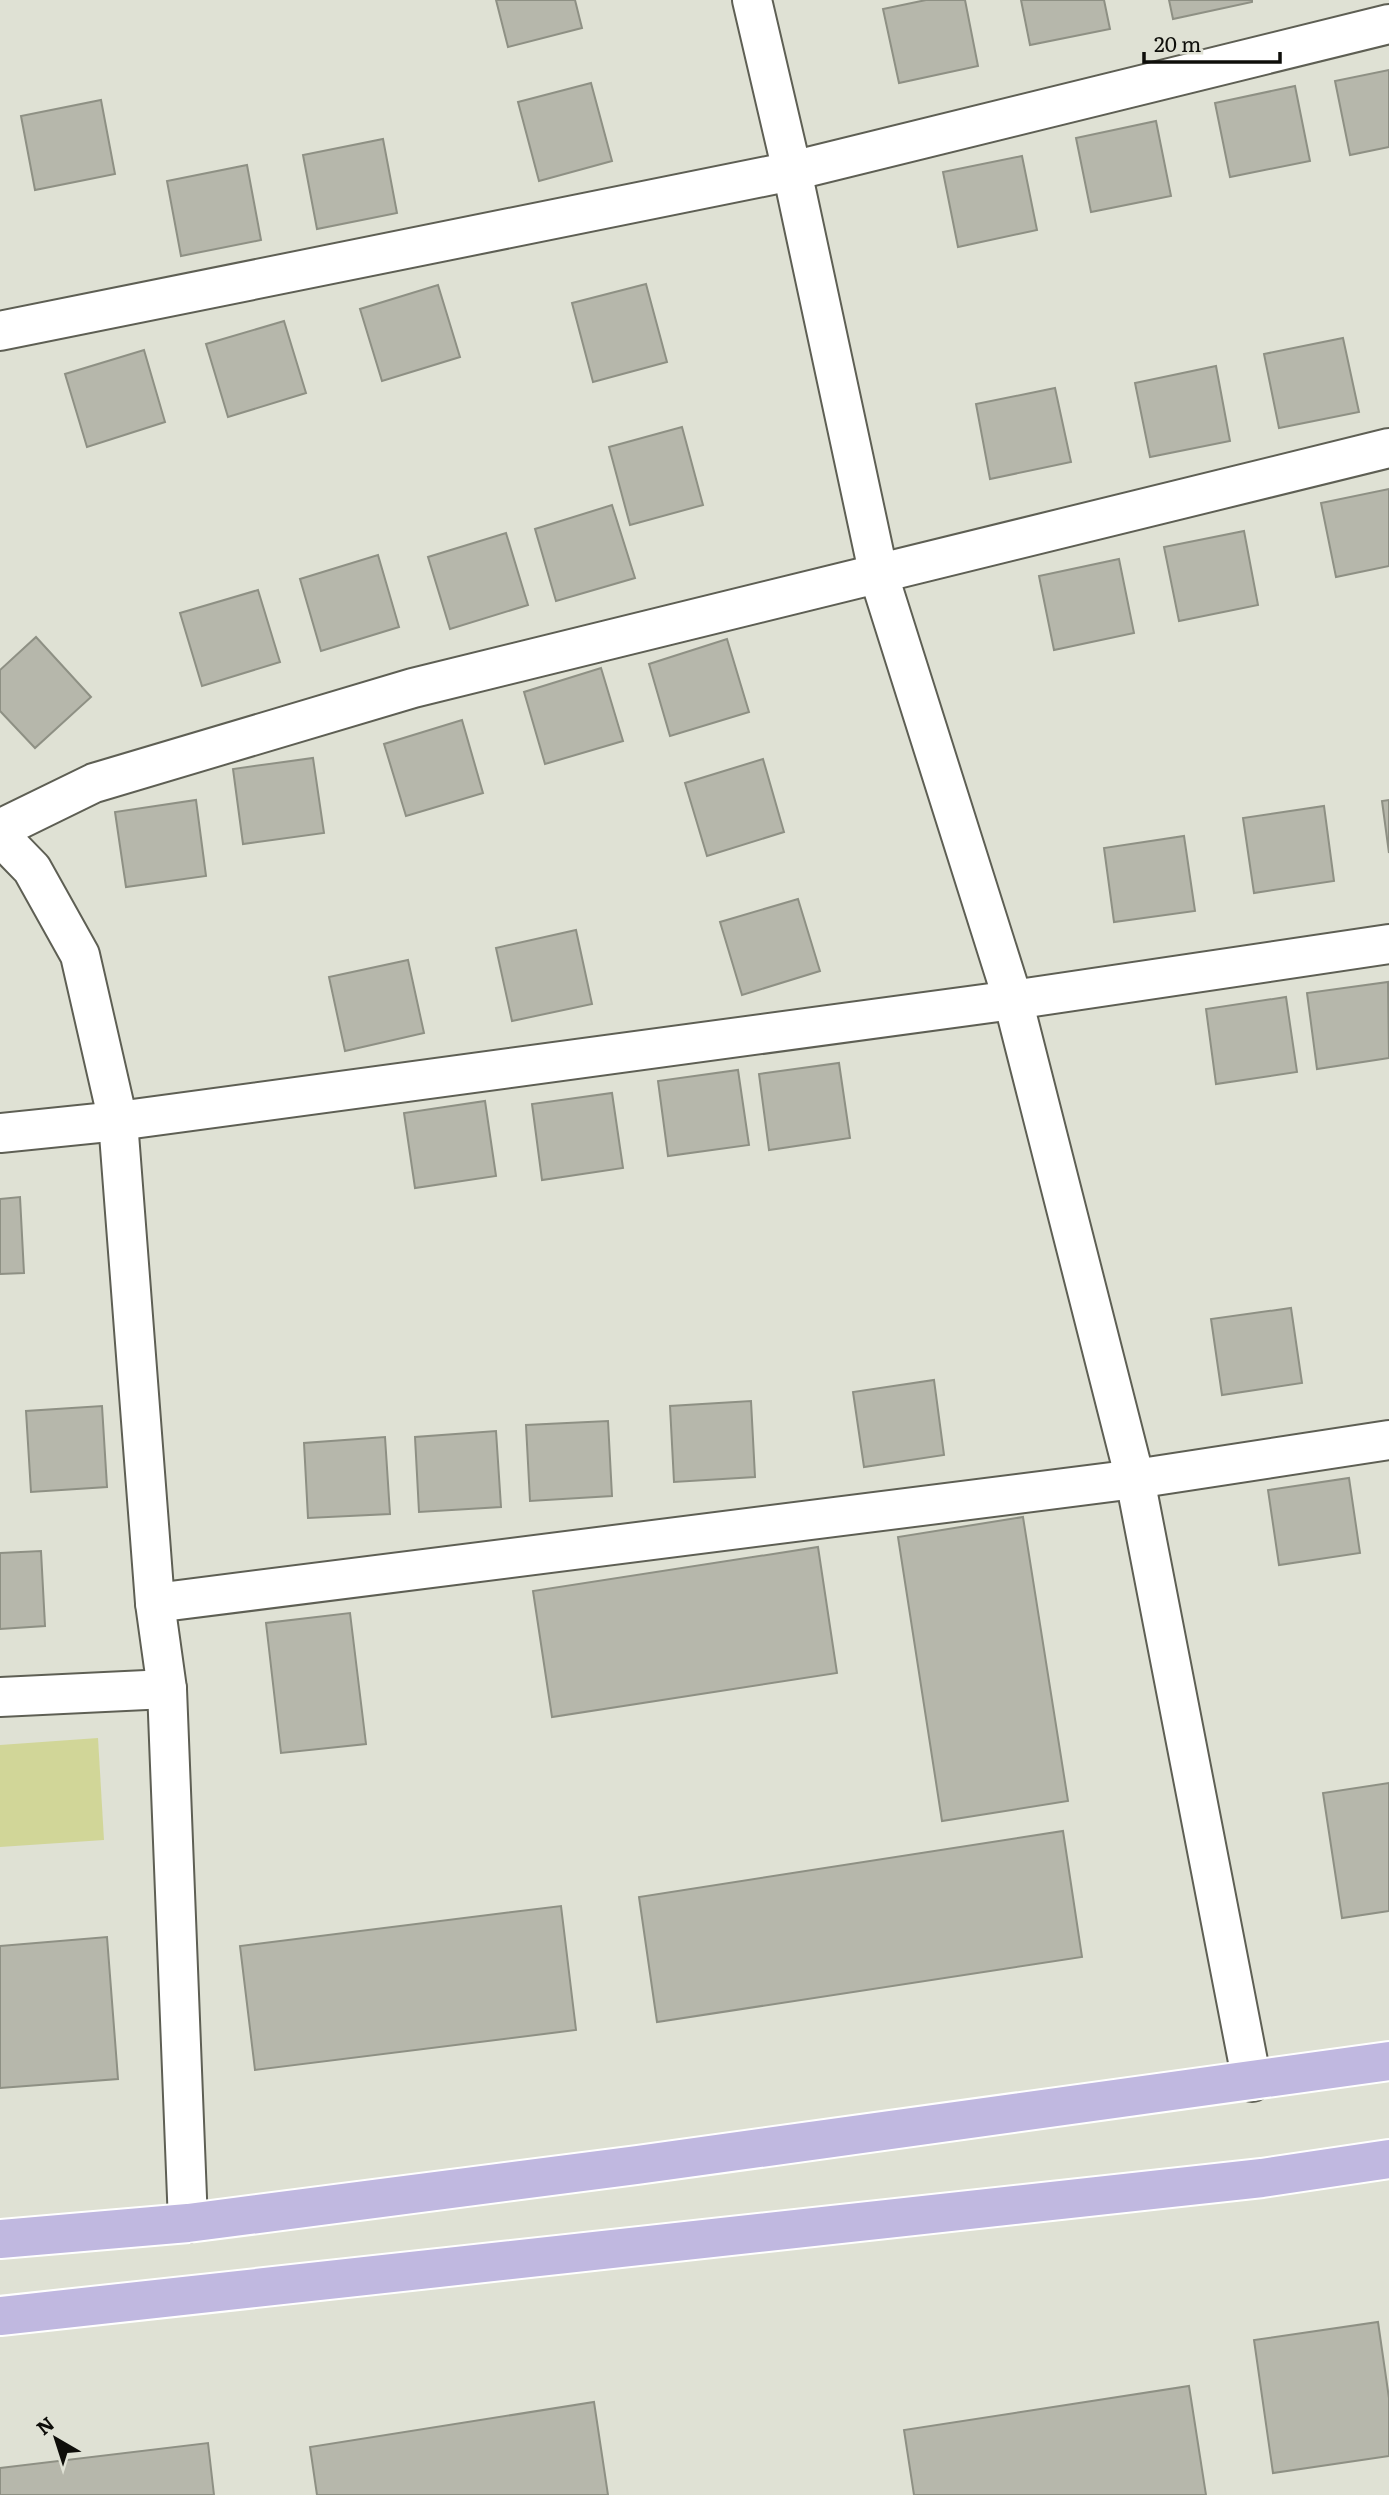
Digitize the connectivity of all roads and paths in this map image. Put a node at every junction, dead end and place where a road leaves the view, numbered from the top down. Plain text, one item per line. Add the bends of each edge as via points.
1 (752, 0) edge
2 (1389, 24) edge
3 (792, 171) junction
4 (0, 331) edge
5 (1389, 448) edge
6 (878, 576) junction
7 (0, 829) edge
8 (0, 836) edge
9 (1389, 944) edge
10 (1013, 1000) junction
11 (118, 1122) junction
12 (0, 1133) edge
13 (1389, 1440) edge
14 (1135, 1479) junction
15 (155, 1603) junction
16 (167, 1689) junction
17 (0, 1698) edge
18 (1389, 2061) edge
19 (1252, 2082) junction
20 (1389, 2161) edge
21 (188, 2223) junction
22 (0, 2239) edge
23 (0, 2316) edge

1 - 3 street
2 - 3 street
3 - 4 street
3 - 6 street
5 - 6 street
6 - 7 street via 413,688 94,783
6 - 10 street
8 - 11 street via 32,869 80,955
9 - 10 street
10 - 11 street
10 - 14 street
11 - 12 street
11 - 15 street
13 - 14 street
14 - 15 street
14 - 19 street
15 - 16 street
16 - 17 street
16 - 21 street
18 - 19 main road
19 - 21 main road
20 - 23 main road
21 - 22 main road

